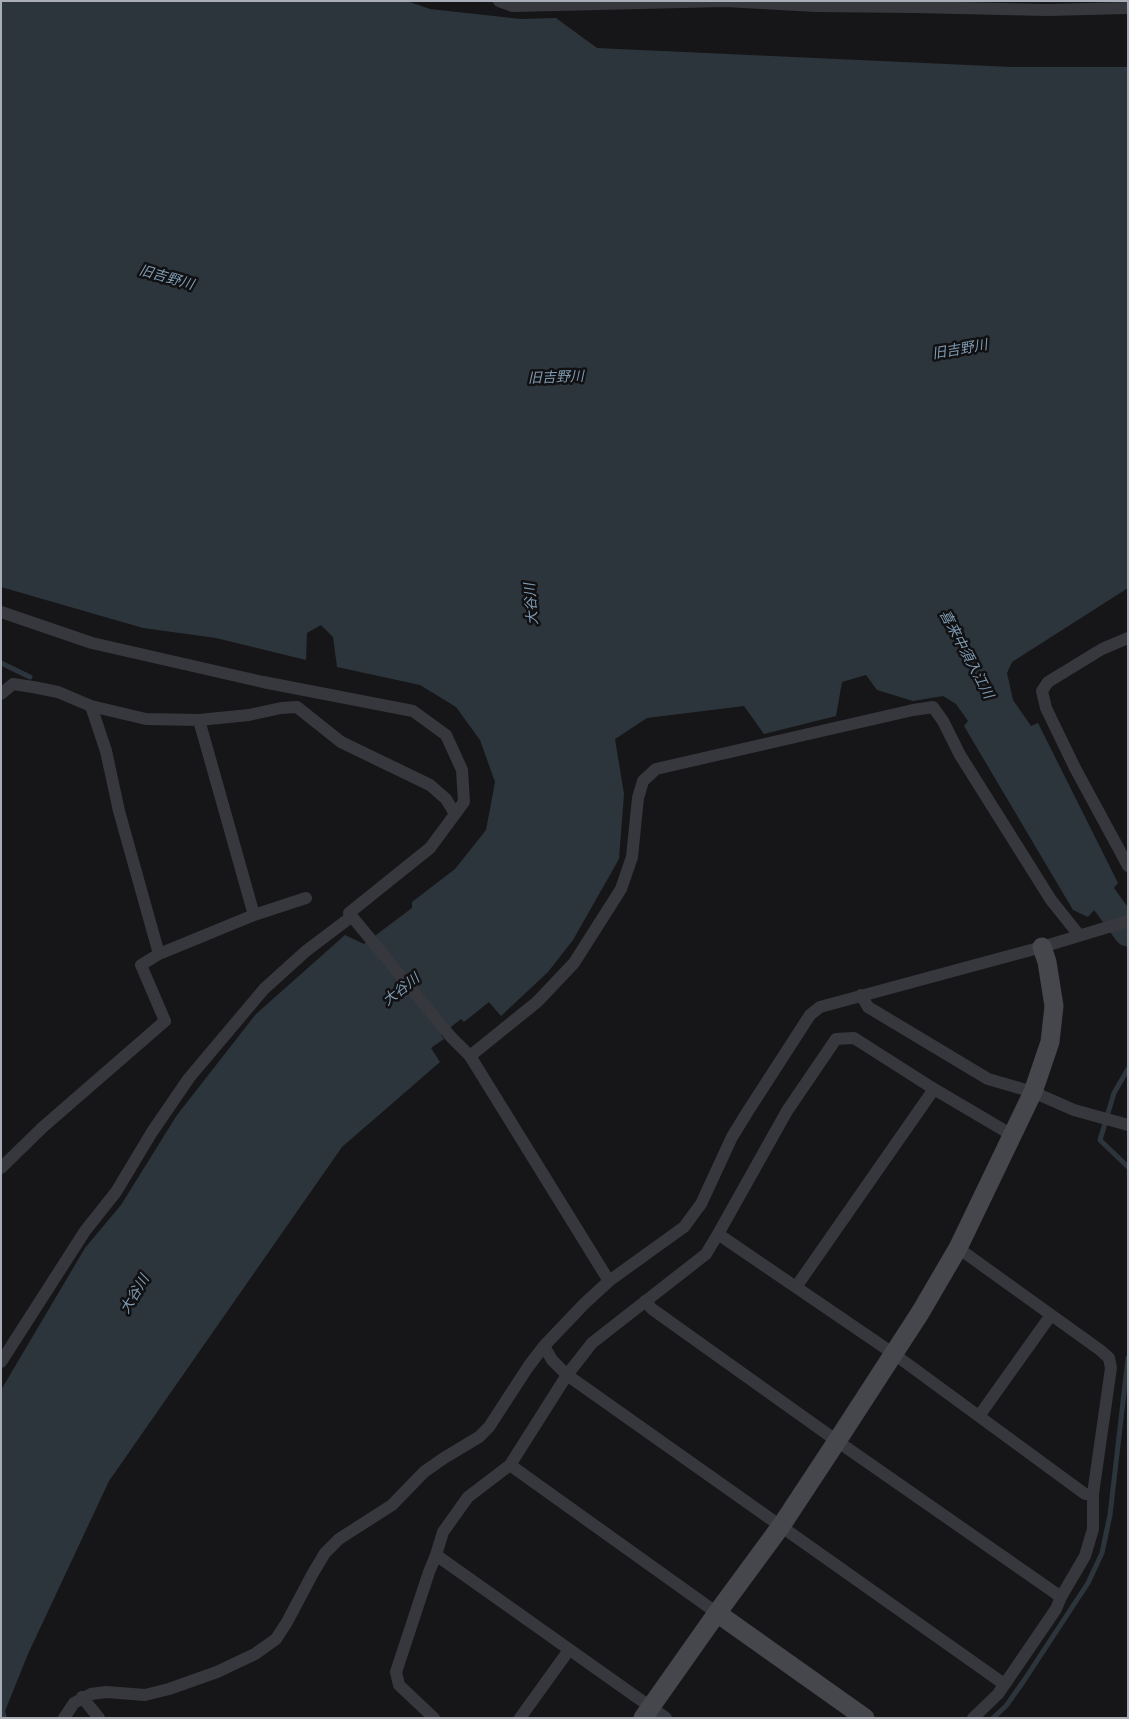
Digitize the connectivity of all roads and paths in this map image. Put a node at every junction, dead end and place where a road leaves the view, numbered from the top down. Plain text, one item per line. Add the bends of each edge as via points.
1 (499, 1) edge
2 (815, 4) edge
3 (875, 4) edge
4 (1128, 8) edge
5 (1, 612) edge
6 (1128, 638) edge
7 (1, 694) edge
8 (91, 706) junction
9 (199, 720) junction
10 (454, 814) junction
11 (1128, 866) edge
12 (306, 898) dead end
13 (254, 915) junction
14 (355, 921) junction
15 (1128, 921) edge
16 (1083, 935) junction
17 (1042, 947) junction
18 (159, 954) junction
19 (861, 995) junction
20 (470, 1056) junction
21 (934, 1089) junction
22 (1033, 1092) junction
23 (1125, 1125) edge
24 (1012, 1135) junction
25 (1, 1168) edge
26 (718, 1234) junction
27 (958, 1248) junction
28 (609, 1281) junction
29 (796, 1287) junction
30 (645, 1301) junction
31 (1050, 1315) junction
32 (544, 1346) junction
33 (894, 1354) junction
34 (1, 1362) edge
35 (567, 1375) junction
36 (979, 1416) junction
37 (837, 1441) junction
38 (510, 1465) junction
39 (1093, 1494) junction
40 (781, 1526) junction
41 (436, 1555) junction
42 (1061, 1597) junction
43 (718, 1613) junction
44 (569, 1650) junction
45 (1004, 1684) junction
46 (82, 1698) junction
47 (647, 1712) edge
48 (64, 1718) edge
49 (98, 1718) edge
50 (434, 1718) edge
51 (520, 1718) edge
52 (666, 1718) edge
53 (865, 1718) edge
54 (973, 1718) edge

1 - 2 street via 513,6 726,1
2 - 3 street
3 - 4 street via 1047,10
5 - 10 street via 92,643 262,682 413,711 446,735 462,770 464,802
6 - 11 street via 1102,649 1048,682 1042,691 1046,708 1075,768
7 - 8 street via 12,684 58,692
8 - 9 street via 146,719
8 - 18 street via 106,751 119,811
9 - 10 street via 297,707 341,742 430,785 446,799
9 - 13 street
10 - 14 street via 430,848 348,913
12 - 13 street
13 - 18 street
14 - 20 street
14 - 34 street via 306,951 264,989 189,1078
15 - 16 street
16 - 17 street
16 - 20 street via 1051,900 960,756 933,707 913,710 656,769 643,781 638,798 632,857 621,889 574,963 537,1002
17 - 19 street
17 - 22 street via 1054,1006 1050,1042
18 - 25 street via 141,965 165,1021
19 - 22 street via 868,1007 988,1079
19 - 28 street via 820,1008 810,1015 732,1137 701,1204 684,1227
20 - 28 street
21 - 24 street
21 - 26 street via 854,1038 836,1039 787,1111
21 - 29 street
22 - 23 street via 1083,1113
22 - 24 street
24 - 27 street
26 - 29 street
26 - 30 street via 706,1254
27 - 31 street
27 - 33 street
28 - 32 street
29 - 33 street
30 - 35 street via 592,1343
30 - 37 street
31 - 36 street
31 - 39 street via 1109,1358 1111,1368
32 - 35 street
32 - 46 street via 479,1437 424,1472 392,1505 339,1539 326,1553 276,1639 255,1654 217,1672 169,1689 144,1694 106,1692
33 - 36 street
33 - 37 street
35 - 38 street
35 - 40 street
36 - 39 street via 1085,1494
37 - 40 street
37 - 42 street
38 - 41 street via 468,1497 443,1532
38 - 43 street
39 - 42 street via 1093,1529 1085,1556
40 - 43 street
40 - 45 street
41 - 44 street
41 - 50 street via 396,1672 399,1685
42 - 45 street via 1056,1610
43 - 47 street
43 - 53 street
44 - 47 street
44 - 51 street
45 - 54 street
46 - 48 street via 74,1703
46 - 49 street
47 - 52 street

